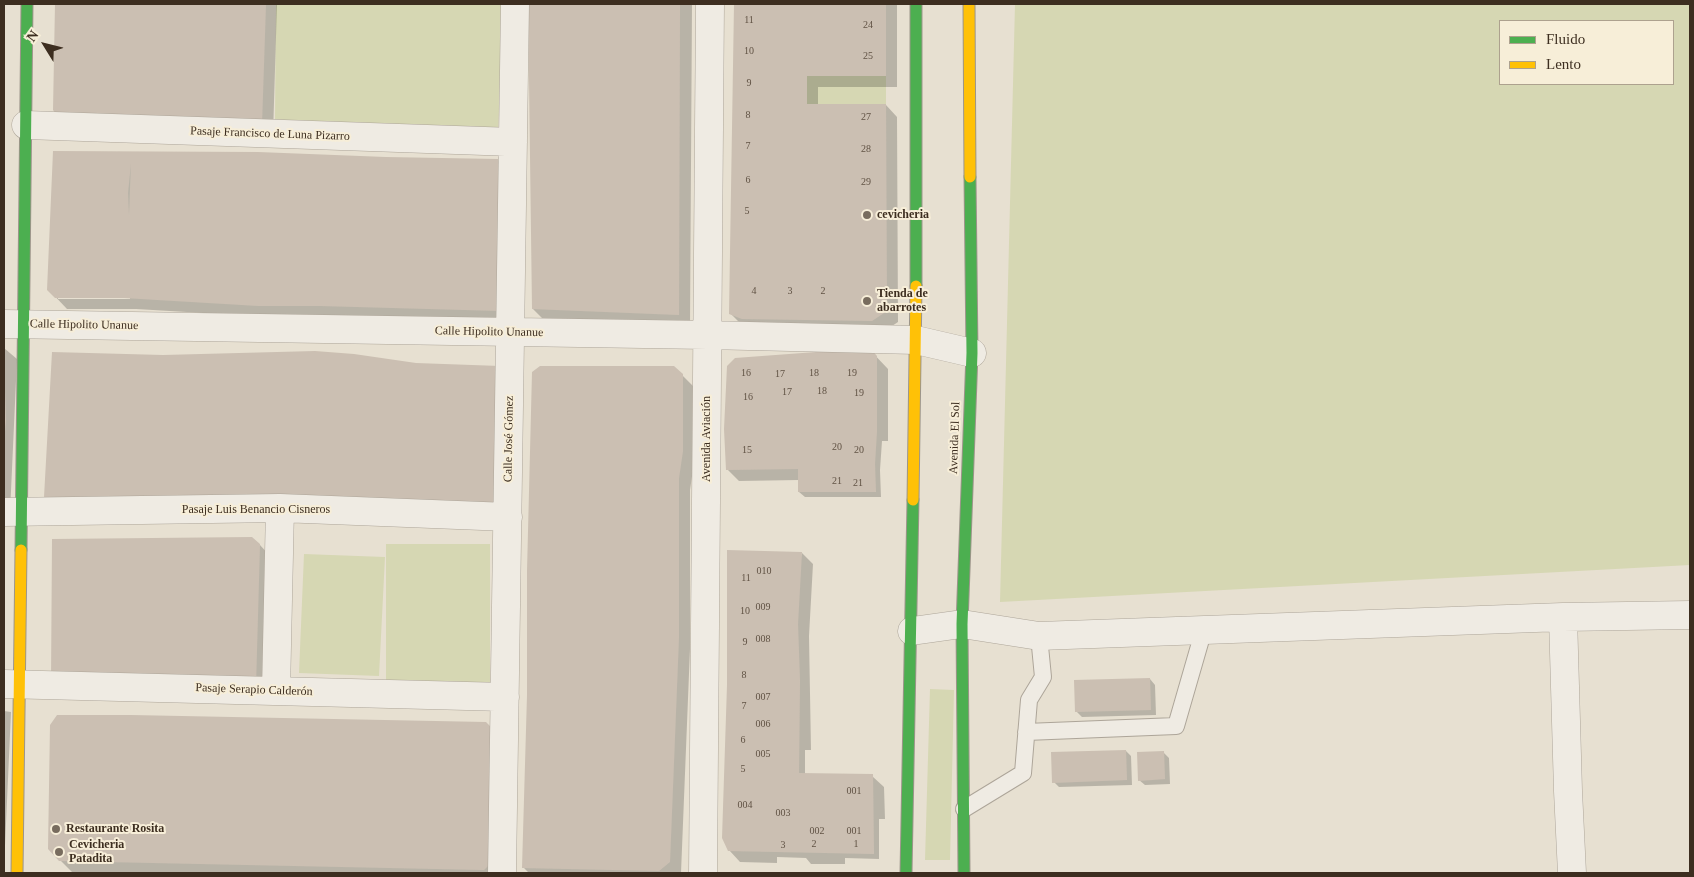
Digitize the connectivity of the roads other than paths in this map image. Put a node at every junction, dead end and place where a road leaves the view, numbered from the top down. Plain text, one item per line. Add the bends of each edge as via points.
1 (27, 4) edge
2 (515, 4) edge
3 (710, 4) edge
4 (916, 4) edge
5 (968, 4) edge
6 (26, 125) junction
7 (513, 142) junction
8 (14, 324) edge
9 (510, 332) junction
10 (708, 335) junction
11 (916, 340) junction
12 (972, 353) junction
13 (280, 508) junction
14 (13, 512) edge
15 (508, 517) junction
16 (1690, 615) edge
17 (1563, 617) junction
18 (962, 624) junction
19 (1204, 629) junction
20 (912, 630) junction
21 (1039, 636) junction
22 (12, 684) edge
23 (276, 691) junction
24 (505, 697) junction
25 (1026, 732) junction
26 (964, 809) junction
27 (17, 873) edge
28 (502, 873) edge
29 (703, 873) edge
30 (906, 873) edge
31 (964, 873) edge
32 (1572, 873) edge

1 - 6 main road
2 - 7 street, Calle José Gómez
3 - 10 street, Avenida Aviación
4 - 11 main road
5 - 12 main road, Avenida El Sol
6 - 7 street, Pasaje Francisco de Luna Pizarro
6 - 8 main road
7 - 9 street, Calle José Gómez
8 - 9 street, Calle Hipolito Unanue
8 - 14 main road
9 - 10 street, Calle Hipolito Unanue
9 - 15 street, Calle José Gómez
10 - 11 street, Calle Hipolito Unanue
10 - 29 street, Avenida Aviación
11 - 12 street, Calle Hipolito Unanue
11 - 20 main road
12 - 18 main road, Avenida El Sol
13 - 14 street, Pasaje Luis Benancio Cisneros
13 - 15 street, Pasaje Luis Benancio Cisneros
13 - 23 street
14 - 22 main road
15 - 24 street, Calle José Gómez
16 - 17 street
17 - 19 street
17 - 32 street
18 - 20 street
18 - 21 street
18 - 26 main road, Avenida El Sol
19 - 21 street
19 - 25 lane via 1176,726
20 - 30 main road
21 - 25 lane via 1043,677 1029,700
22 - 23 street, Pasaje Serapio Calderón
22 - 27 main road
23 - 24 street, Pasaje Serapio Calderón
24 - 28 street, Calle José Gómez
25 - 26 lane via 1023,773
26 - 31 main road, Avenida El Sol

